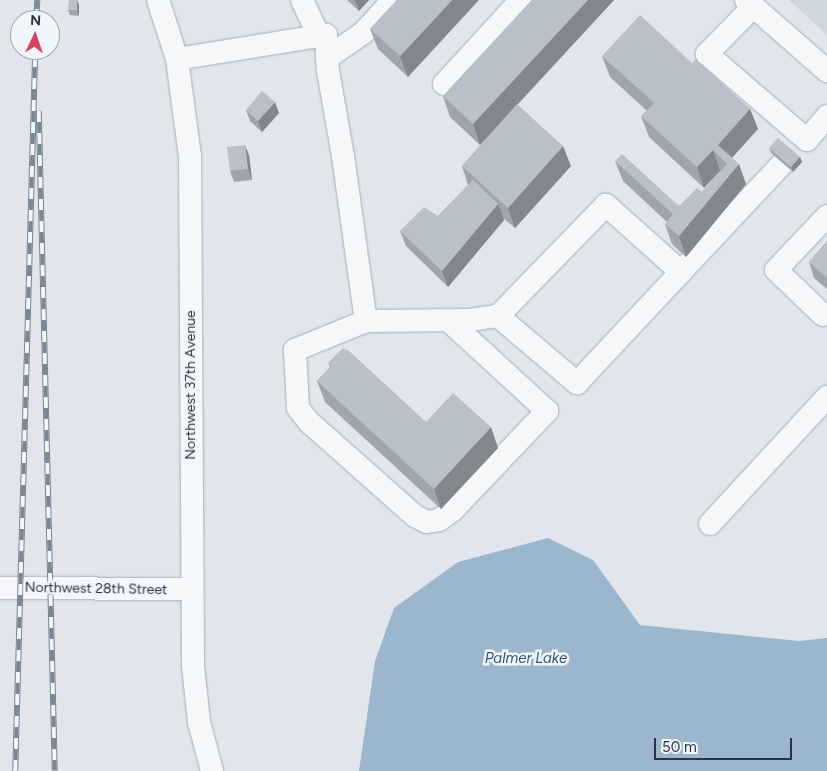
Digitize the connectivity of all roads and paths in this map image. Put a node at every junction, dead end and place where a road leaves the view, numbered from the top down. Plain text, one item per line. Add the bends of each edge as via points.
1 (158, 0) edge
2 (302, 0) edge
3 (393, 0) edge
4 (521, 0) edge
5 (749, 3) edge
6 (318, 35) junction
7 (327, 58) junction
8 (177, 59) junction
9 (827, 70) edge
10 (444, 84) dead end
11 (827, 116) edge
12 (794, 152) junction
13 (827, 216) edge
14 (681, 272) junction
15 (823, 315) dead end
16 (498, 316) junction
17 (448, 320) junction
18 (366, 321) junction
19 (827, 397) edge
20 (710, 524) dead end
21 (0, 588) edge
22 (192, 589) junction
23 (212, 771) edge

1 - 8 street, Northwest 37th Avenue
2 - 6 street
3 - 7 street via 363,33
4 - 10 street
5 - 9 street
5 - 12 street via 707,54
6 - 7 street via 326,35
6 - 8 street
7 - 18 street
8 - 22 street, Northwest 37th Avenue via 190,156
11 - 12 street
12 - 14 street
13 - 15 street via 776,270
14 - 16 street via 606,205
14 - 16 street via 578,383
16 - 17 street
17 - 18 street
17 - 18 street via 547,411 453,510 439,520 427,522 415,516 309,422 298,408 295,350
19 - 20 street
21 - 22 street, Northwest 28th Street
22 - 23 street, Northwest 37th Avenue via 195,695

